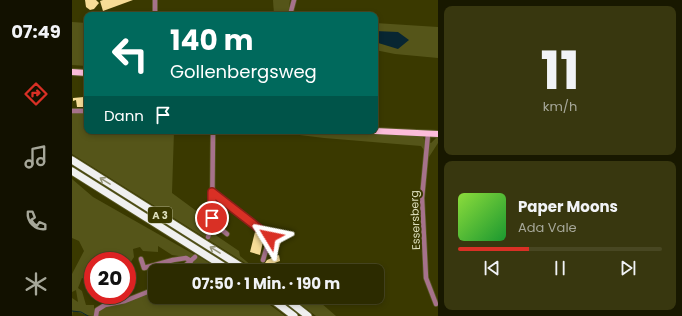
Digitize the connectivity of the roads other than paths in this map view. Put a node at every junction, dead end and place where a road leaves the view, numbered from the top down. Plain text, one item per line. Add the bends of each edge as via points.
1 (155, 0) edge
2 (294, 0) edge
3 (156, 12) edge
4 (291, 12) edge
5 (72, 72) edge
6 (84, 73) edge
7 (72, 111) edge
8 (84, 111) edge
9 (378, 131) edge
10 (213, 134) edge
11 (428, 134) junction
12 (438, 134) edge
13 (72, 160) edge
14 (72, 171) edge
15 (212, 192) junction
16 (212, 222) junction
17 (227, 234) dead end
18 (208, 237) dead end
19 (195, 257) dead end
20 (141, 259) dead end
21 (263, 260) dead end
22 (191, 261) junction
23 (187, 264) edge
24 (220, 264) edge
25 (237, 264) edge
26 (148, 292) edge
27 (278, 304) edge
28 (293, 304) edge
29 (436, 304) dead end
30 (96, 314) edge
31 (294, 316) edge
32 (308, 316) edge

1 - 3 street
2 - 4 street
5 - 6 main road
7 - 8 street
9 - 11 main road
10 - 15 street
11 - 12 main road
11 - 29 street, Essersberg via 423,170 426,278
25 -> 13 highway, A 3
14 - 24 highway, A 3
15 - 16 street
15 - 21 street via 270,237
16 - 17 street
16 - 18 street
19 - 22 street
20 - 22 street via 144,268 186,258
22 - 23 street
26 - 30 street via 125,301 102,306
27 - 31 highway
28 - 32 highway

